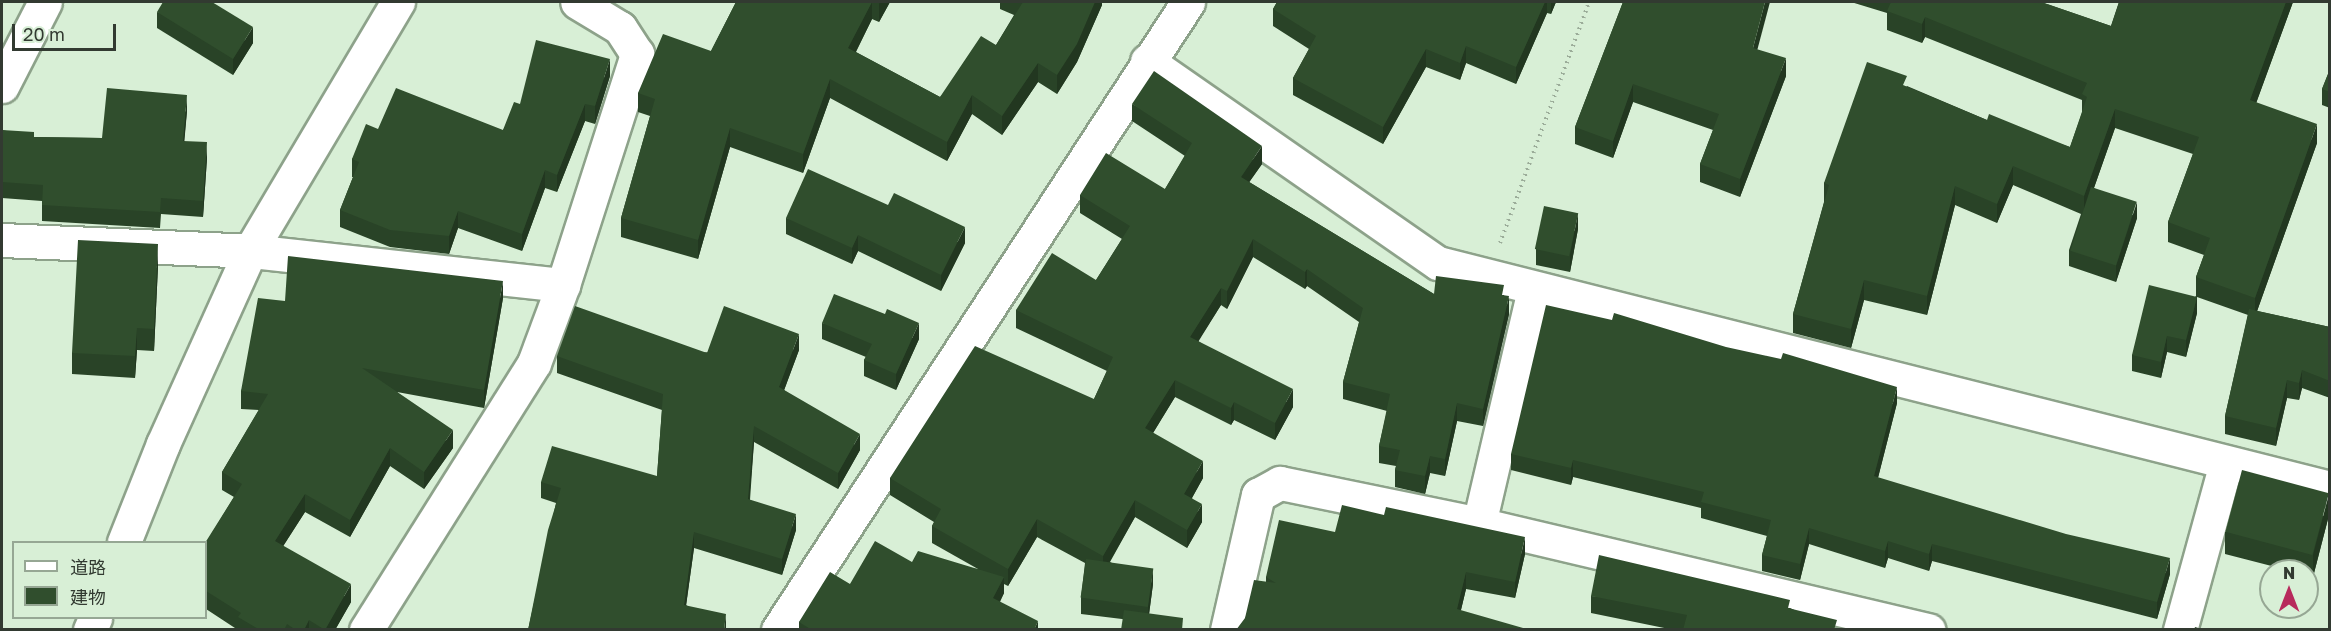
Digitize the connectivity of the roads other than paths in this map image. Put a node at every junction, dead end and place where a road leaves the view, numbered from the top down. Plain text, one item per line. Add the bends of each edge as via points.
1 (45, 2) edge
2 (398, 2) edge
3 (577, 2) edge
4 (1176, 4) edge
5 (1147, 61) junction
6 (2, 86) edge
7 (2, 240) edge
8 (250, 251) junction
9 (563, 285) junction
10 (1534, 290) junction
11 (2226, 463) junction
12 (2330, 488) edge
13 (1479, 524) junction
14 (125, 541) edge
15 (366, 630) edge
16 (778, 630) edge
17 (1227, 630) edge
18 (1929, 630) edge
19 (2180, 630) edge

1 - 6 street
2 - 8 street
3 - 9 street via 620,28 637,54
4 - 5 street
5 - 10 street via 1438,263
5 - 16 street
7 - 8 street
8 - 9 street
8 - 14 street via 163,444
9 - 15 street via 534,363
10 - 11 street
10 - 13 street
11 - 12 street
11 - 19 street
13 - 17 street via 1280,483 1258,495
13 - 18 street

